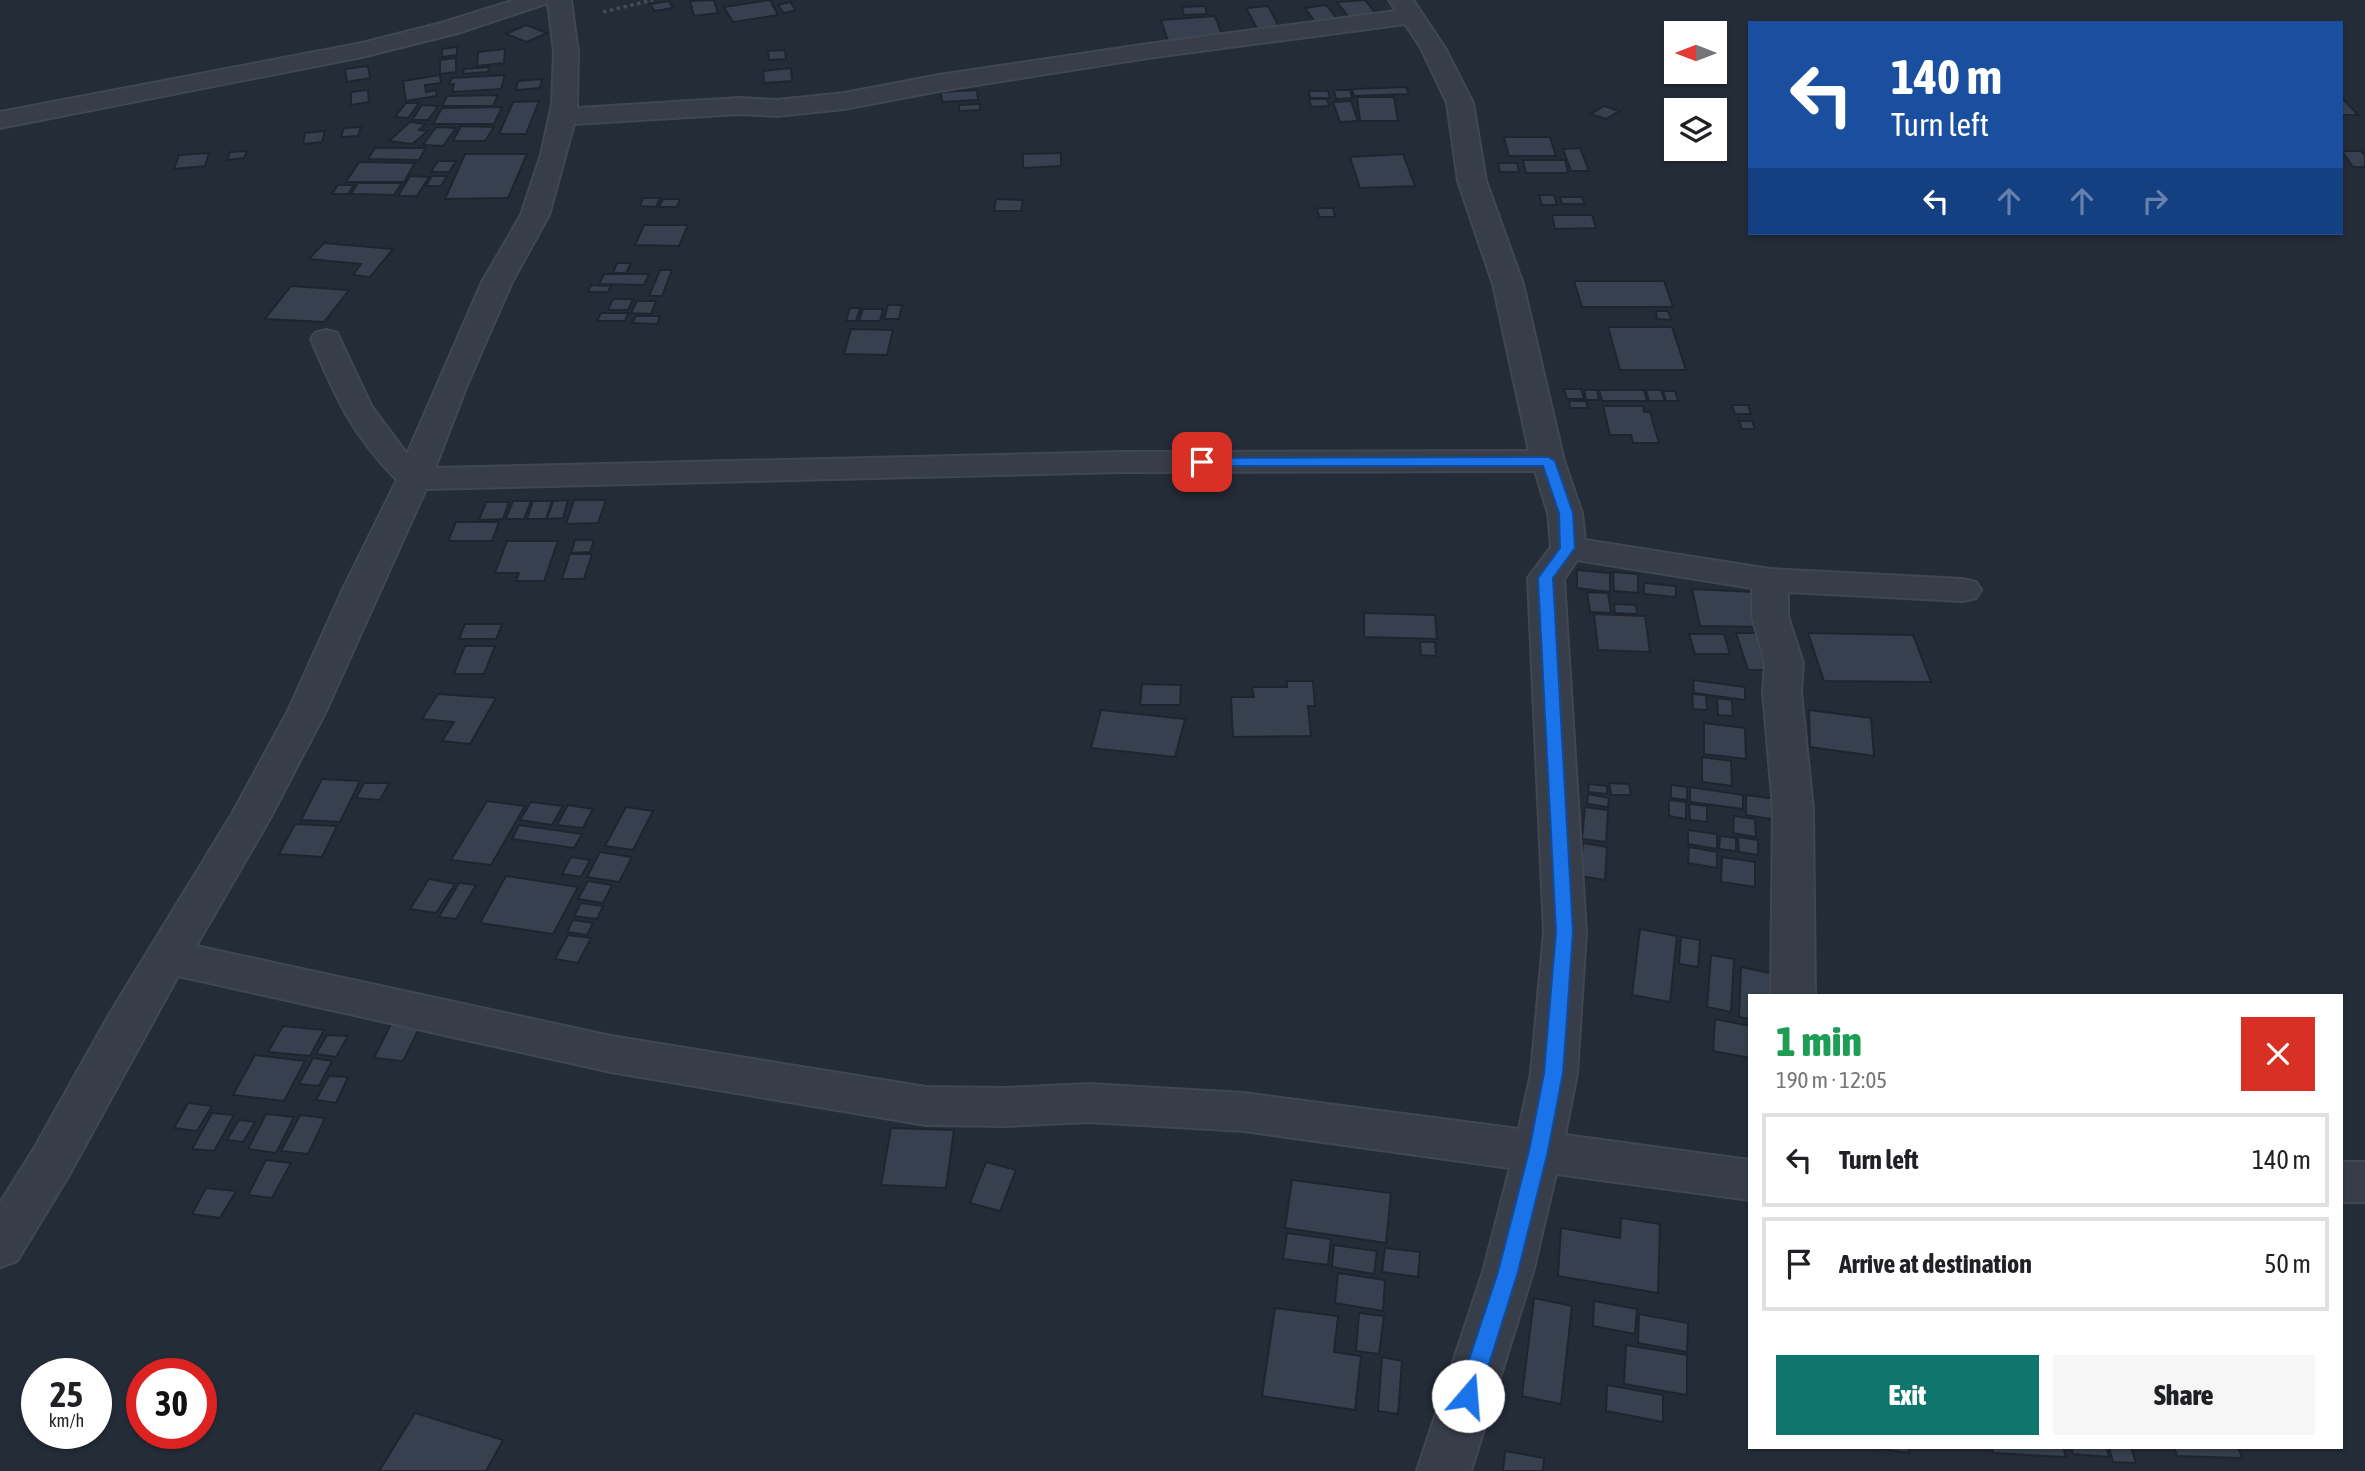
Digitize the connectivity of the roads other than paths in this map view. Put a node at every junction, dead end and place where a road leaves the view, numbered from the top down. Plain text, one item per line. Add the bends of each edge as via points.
1 (553, 5) edge
2 (1407, 8) edge
3 (562, 117) junction
4 (0, 120) edge
5 (326, 338) dead end
6 (1548, 461) junction
7 (414, 480) junction
8 (1568, 548) junction
9 (1770, 580) junction
10 (1963, 590) dead end
11 (168, 957) junction
12 (1793, 994) edge
13 (1538, 1151) junction
14 (1748, 1180) edge
15 (2343, 1182) edge
16 (2365, 1182) edge
17 (0, 1246) edge
18 (1444, 1471) edge

1 - 3 street via 566,52
1 - 4 street via 319,60
2 - 3 street via 844,101
2 - 6 street via 1460,103 1472,181 1508,284
3 - 7 street via 535,215 497,282
5 - 7 street via 356,408
6 - 7 street via 1109,463
6 - 8 street via 1566,513
7 - 11 street via 307,712
8 - 9 street
8 - 13 street via 1546,578 1565,932 1553,1073
9 - 10 street
9 - 12 street via 1770,616 1784,663 1782,692 1793,808
11 - 13 street via 611,1054 926,1106 1089,1103 1244,1112
11 - 17 street
13 - 14 street
13 - 18 street via 1508,1272
15 - 16 street

